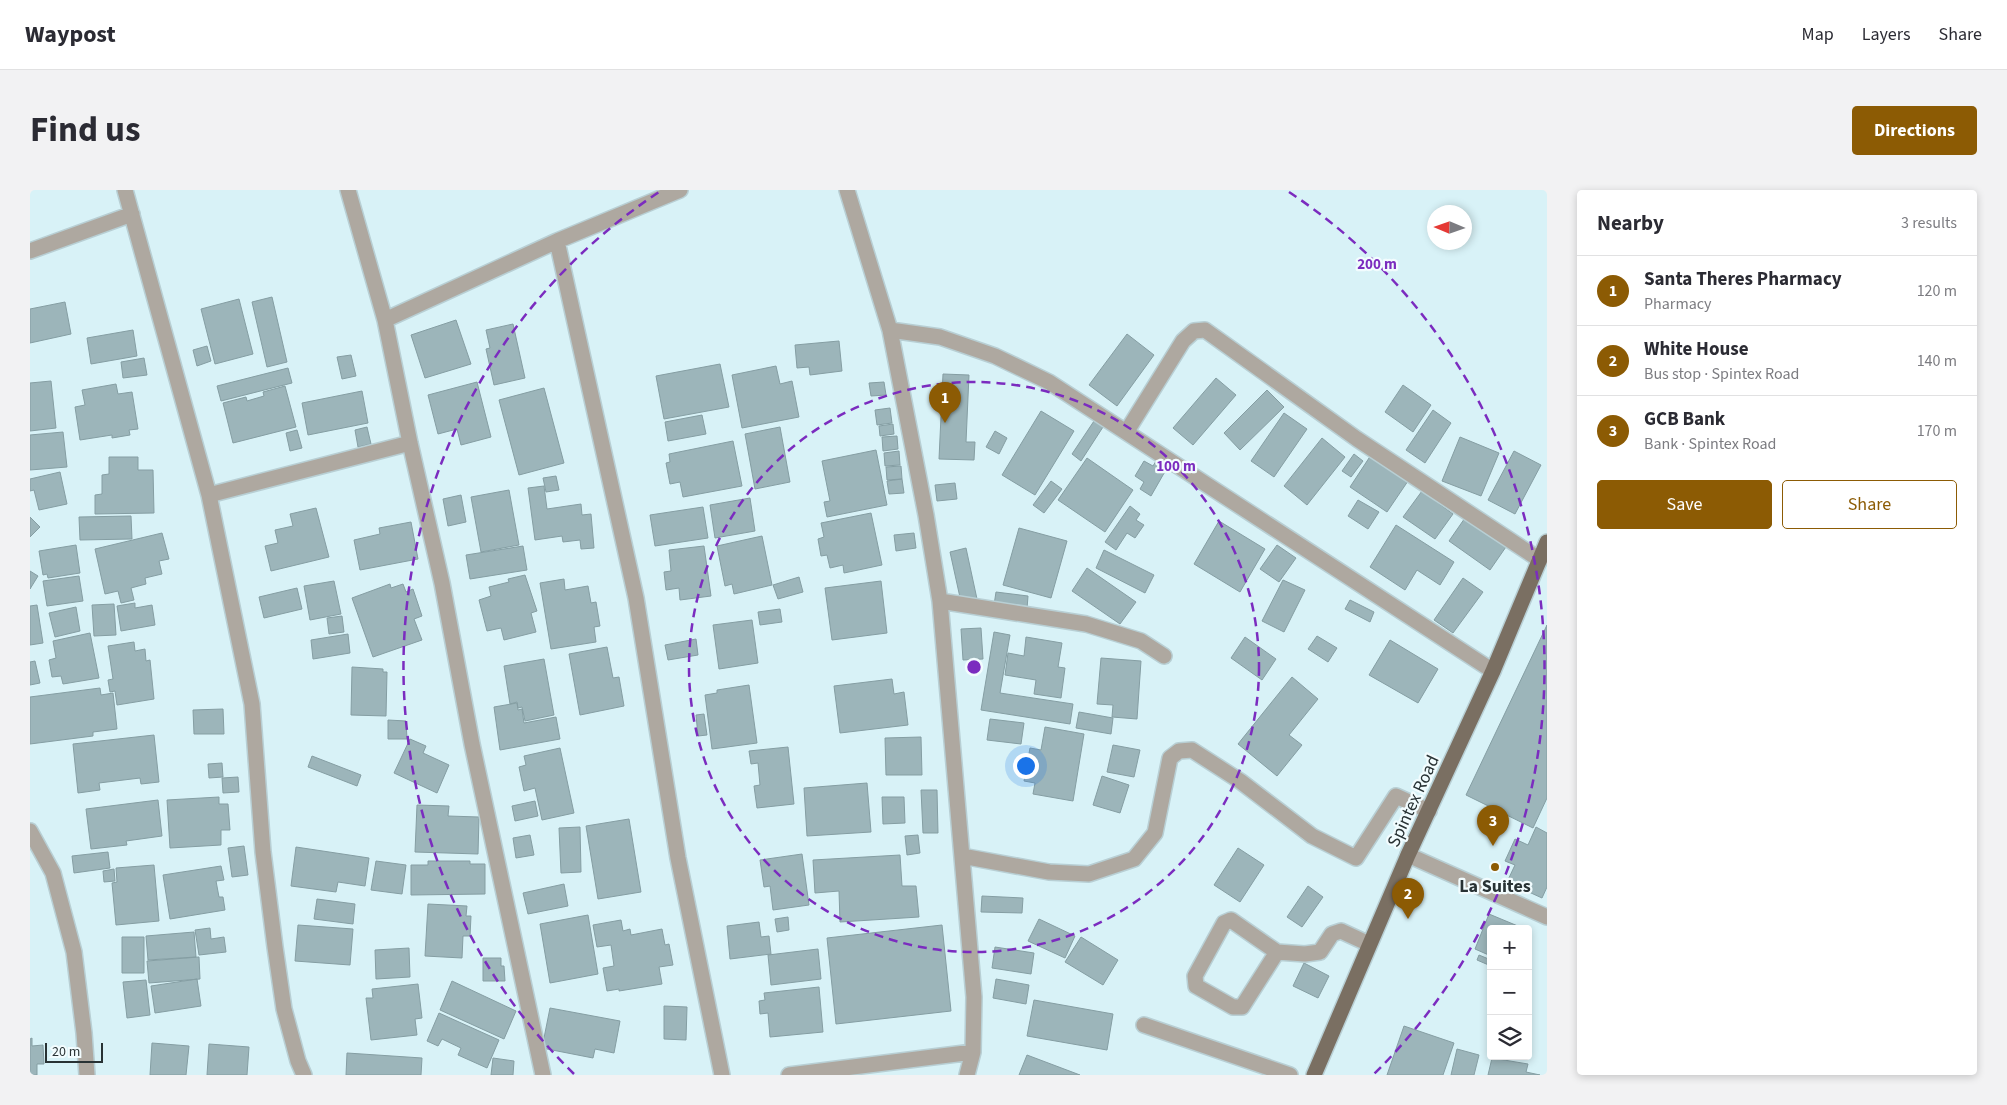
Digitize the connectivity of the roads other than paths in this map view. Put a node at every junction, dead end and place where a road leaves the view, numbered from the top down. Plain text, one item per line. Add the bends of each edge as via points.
1 (125, 190) edge
2 (348, 190) edge
3 (680, 190) edge
4 (847, 190) edge
5 (132, 214) junction
6 (556, 241) junction
7 (30, 251) edge
8 (385, 320) junction
9 (890, 330) junction
10 (1127, 431) junction
11 (410, 443) junction
12 (209, 495) junction
13 (1547, 542) edge
14 (1540, 560) junction
15 (940, 601) junction
16 (1164, 656) dead end
17 (1493, 671) junction
18 (1429, 810) junction
19 (30, 831) edge
20 (1408, 855) junction
21 (962, 856) junction
22 (1547, 917) edge
23 (1369, 944) junction
24 (1277, 952) junction
25 (1144, 1026) dead end
26 (973, 1052) junction
27 (87, 1075) edge
28 (304, 1075) edge
29 (543, 1075) edge
30 (722, 1075) edge
31 (789, 1075) edge
32 (967, 1075) edge
33 (1290, 1075) edge
34 (1314, 1075) edge

1 - 5 street
2 - 8 street
3 - 6 street
4 - 9 street
5 - 7 street
5 - 12 street
6 - 8 street
6 - 30 street via 636,598 678,858
8 - 11 street
9 - 10 street via 940,337 995,356 1049,382
9 - 15 street
10 - 14 street via 1183,341 1194,331 1206,330 1358,439
10 - 17 street
11 - 12 street
11 - 29 street
12 - 28 street via 252,704 263,852 284,1009
13 - 14 main road, Spintex Road
14 - 17 main road, Spintex Road
15 - 16 street via 1086,624 1141,641
15 - 21 street
17 - 18 main road, Spintex Road
18 - 20 main road, Spintex Road
18 - 21 street via 1396,796 1356,858 1312,836 1240,781 1192,750 1179,751 1170,758 1155,833 1134,859 1089,874 1049,872
19 - 27 street via 53,873 74,952
20 - 22 street
20 - 23 main road, Spintex Road
21 - 26 street via 974,996
23 - 24 street via 1341,931 1332,934 1320,952
23 - 34 main road, Spintex Road
24 - 24 street via 1231,920 1227,921 1195,976 1196,986 1233,1008 1242,1007
25 - 33 street
26 - 31 street
26 - 32 street

